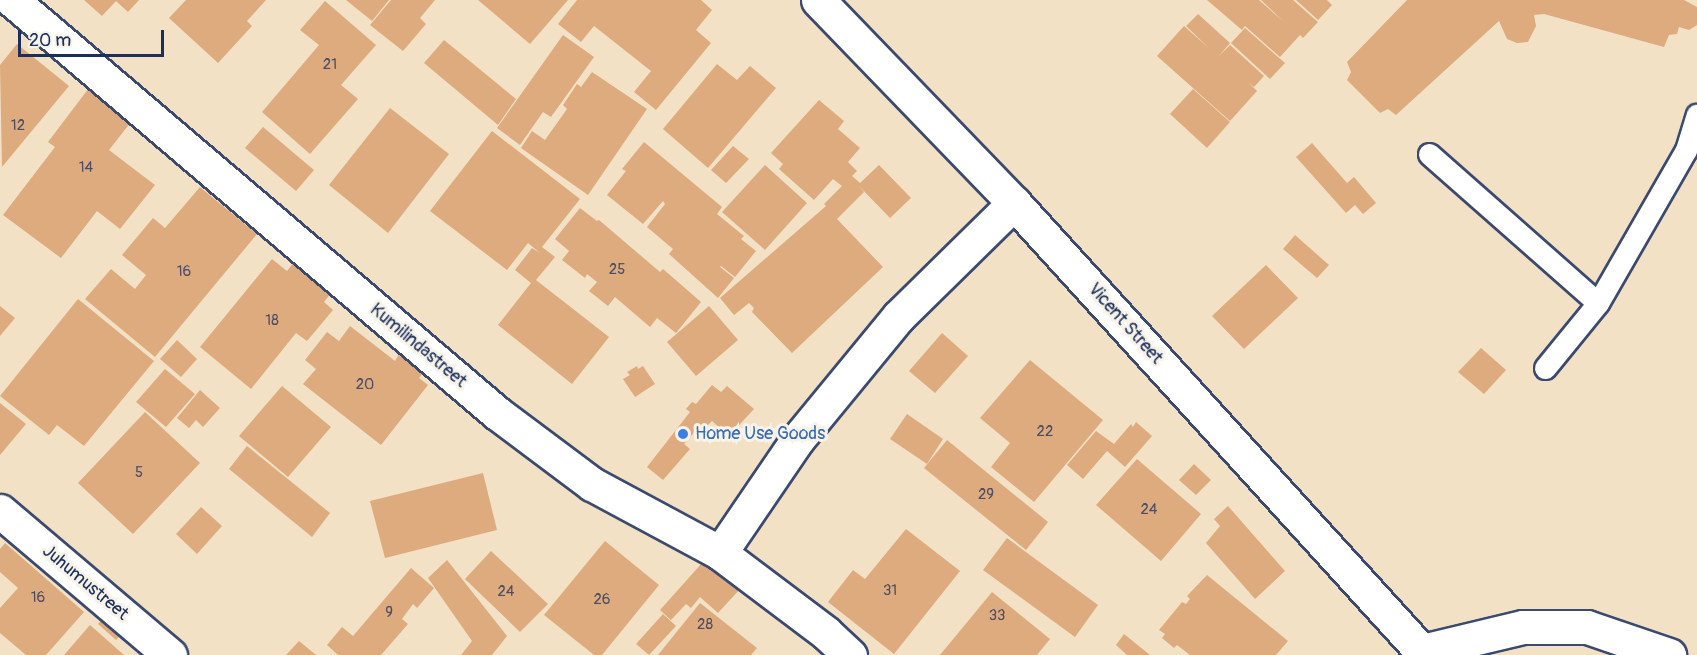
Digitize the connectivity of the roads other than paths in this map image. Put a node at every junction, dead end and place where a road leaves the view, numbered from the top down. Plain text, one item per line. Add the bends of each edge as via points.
1 (12, 0) edge
2 (818, 0) edge
3 (1697, 115) edge
4 (1430, 154) dead end
5 (1014, 203) junction
6 (1598, 303) junction
7 (1545, 368) dead end
8 (0, 511) edge
9 (720, 553) junction
10 (1423, 653) edge
11 (170, 655) edge
12 (850, 655) edge
13 (1669, 655) edge

1 - 9 street, Kumilindastreet via 497,413 592,484
2 - 5 street, Vicent Street
3 - 6 lane via 1686,150
4 - 6 lane
5 - 9 street via 890,326 797,440
5 - 10 street, Vicent Street
6 - 7 lane
8 - 11 street, Juhumustreet
9 - 12 street, Kumilindastreet
10 - 13 street via 1523,627 1587,627

